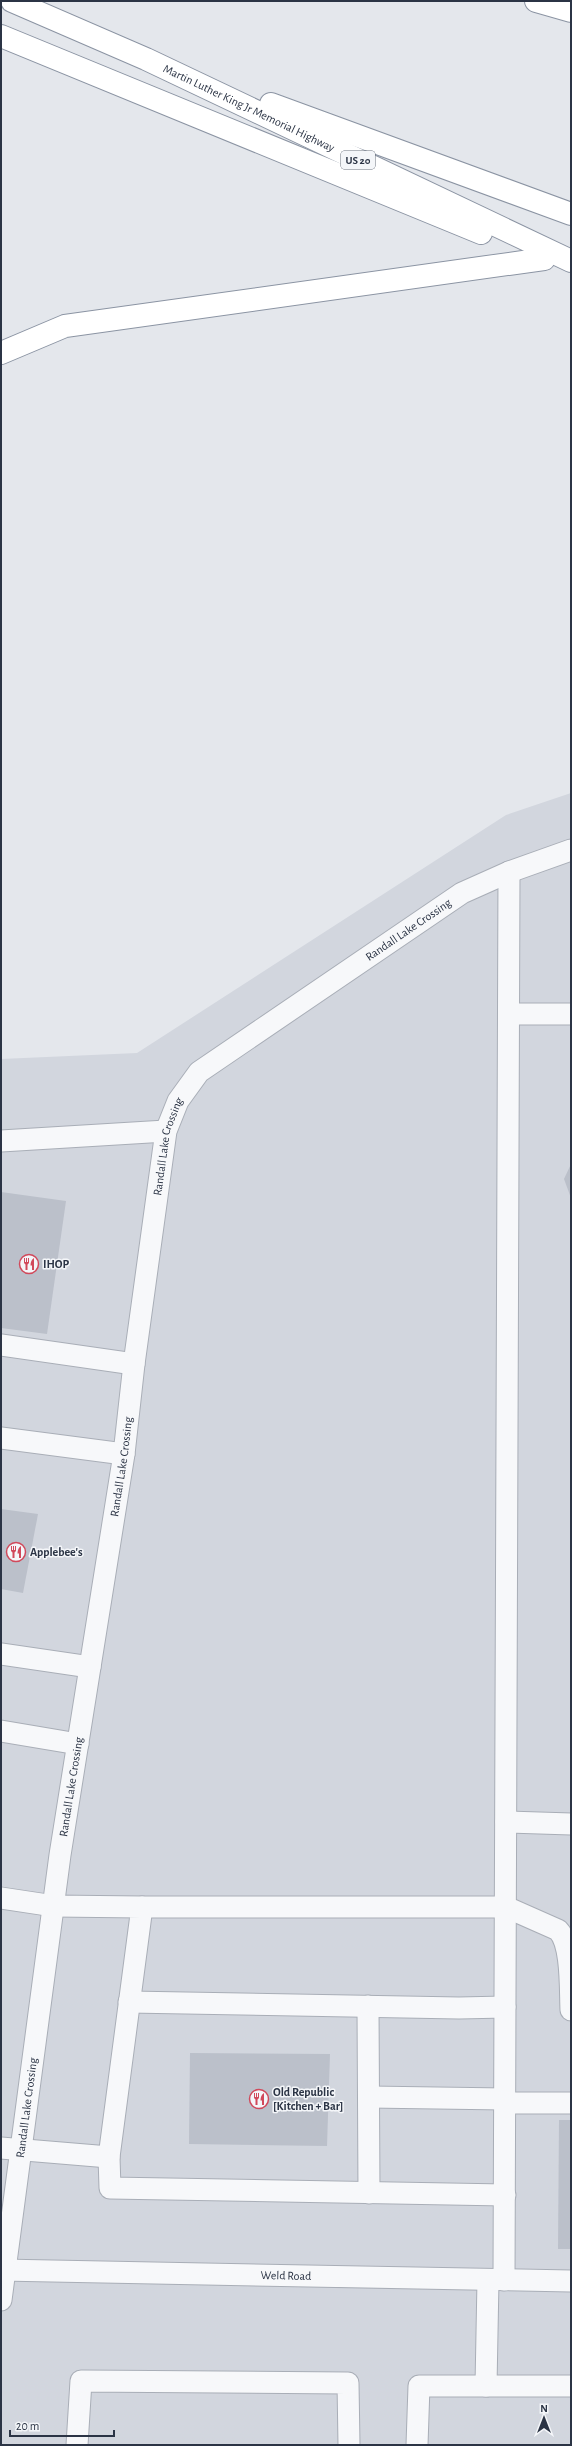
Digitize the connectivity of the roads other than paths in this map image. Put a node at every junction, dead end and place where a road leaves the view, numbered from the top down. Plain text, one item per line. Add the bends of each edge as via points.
1 (12, 1) edge
2 (536, 1) edge
3 (571, 11) edge
4 (1, 36) edge
5 (146, 59) junction
6 (571, 214) edge
7 (544, 259) junction
8 (571, 261) edge
9 (571, 270) edge
10 (1, 353) edge
11 (571, 850) edge
12 (510, 872) junction
13 (509, 1014) junction
14 (571, 1014) edge
15 (166, 1131) junction
16 (1, 1141) edge
17 (1, 1345) edge
18 (134, 1364) junction
19 (1, 1438) edge
20 (124, 1454) junction
21 (1, 1654) edge
22 (90, 1667) junction
23 (1, 1731) edge
24 (78, 1744) junction
25 (506, 1822) junction
26 (571, 1824) edge
27 (1, 1898) edge
28 (54, 1906) junction
29 (142, 1907) junction
30 (506, 1907) junction
31 (130, 2002) junction
32 (368, 2006) junction
33 (505, 2007) junction
34 (571, 2010) edge
35 (369, 2097) junction
36 (505, 2101) junction
37 (571, 2104) edge
38 (11, 2150) edge
39 (109, 2157) junction
40 (369, 2193) junction
41 (505, 2195) junction
42 (3, 2270) edge
43 (496, 2280) junction
44 (571, 2281) edge
45 (1, 2300) edge
46 (486, 2386) junction
47 (571, 2386) edge
48 (77, 2445) edge
49 (349, 2445) edge
50 (417, 2445) edge

1 - 5 highway, Martin Luther King Jr Memorial Highway / US 20
2 - 3 highway
4 - 7 highway
5 - 6 highway
5 - 8 highway, Martin Luther King Jr Memorial Highway / US 20
7 - 9 highway
7 - 10 highway via 65,326
11 - 12 lane, Randall Lake Crossing
12 - 13 lane
12 - 15 lane, Randall Lake Crossing via 462,893 199,1072 178,1101
13 - 14 lane
13 - 25 lane
15 - 16 lane
15 - 18 lane, Randall Lake Crossing
17 - 18 lane
18 - 20 lane, Randall Lake Crossing
19 - 20 lane
20 - 22 lane, Randall Lake Crossing
21 - 22 lane
22 - 24 lane, Randall Lake Crossing
23 - 24 lane
24 - 28 lane, Randall Lake Crossing
25 - 26 lane
25 - 30 lane
27 - 28 lane
28 - 29 lane
28 - 38 lane, Randall Lake Crossing
29 - 30 lane
29 - 31 lane
30 - 33 lane
30 - 34 lane via 564,1935
31 - 32 lane
31 - 39 lane
32 - 33 lane
32 - 35 lane
33 - 36 lane
35 - 36 lane
35 - 40 lane
36 - 37 lane
36 - 41 lane
38 - 39 lane
38 - 42 lane, Randall Lake Crossing
39 - 40 lane via 110,2188
40 - 41 lane
41 - 43 lane
42 - 43 lane, Weld Road
42 - 45 lane, Randall Lake Crossing
43 - 44 lane, Weld Road
43 - 46 lane
46 - 47 lane
46 - 50 lane via 419,2386
48 - 49 lane via 81,2380 348,2383

